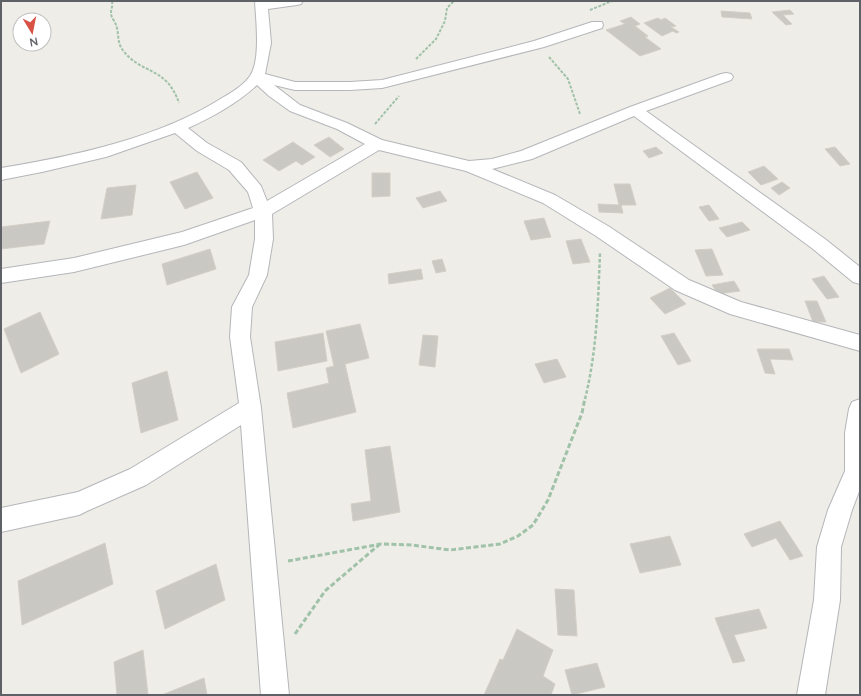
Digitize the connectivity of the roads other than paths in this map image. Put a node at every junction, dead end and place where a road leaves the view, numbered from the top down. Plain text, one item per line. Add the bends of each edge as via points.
1 (297, 1) edge
2 (261, 3) edge
3 (597, 25) dead end
4 (257, 77) junction
5 (726, 77) dead end
6 (635, 110) junction
7 (177, 127) junction
8 (377, 144) junction
9 (469, 166) junction
10 (1, 174) edge
11 (263, 211) junction
12 (1, 276) edge
13 (860, 277) edge
14 (860, 343) edge
15 (250, 408) junction
16 (860, 409) edge
17 (1, 520) edge
18 (275, 695) edge
19 (811, 695) edge

1 - 2 street
2 - 4 street via 264,43
3 - 4 street via 539,44 382,84 295,86
4 - 7 street via 236,96 216,109
4 - 8 street via 295,108 342,126
5 - 6 street
6 - 9 street via 526,155 492,164
6 - 13 street via 819,244
7 - 10 street via 106,152
7 - 11 street via 202,147 235,166 255,190
8 - 9 street
8 - 11 street
9 - 14 street via 549,199 602,230 682,286 737,310
11 - 12 street via 170,242 74,265
11 - 15 street via 264,239 258,275 242,307 243,368
15 - 17 street via 132,480 79,503
15 - 18 street
16 - 19 street via 856,433 856,471 840,510 829,547 827,600

